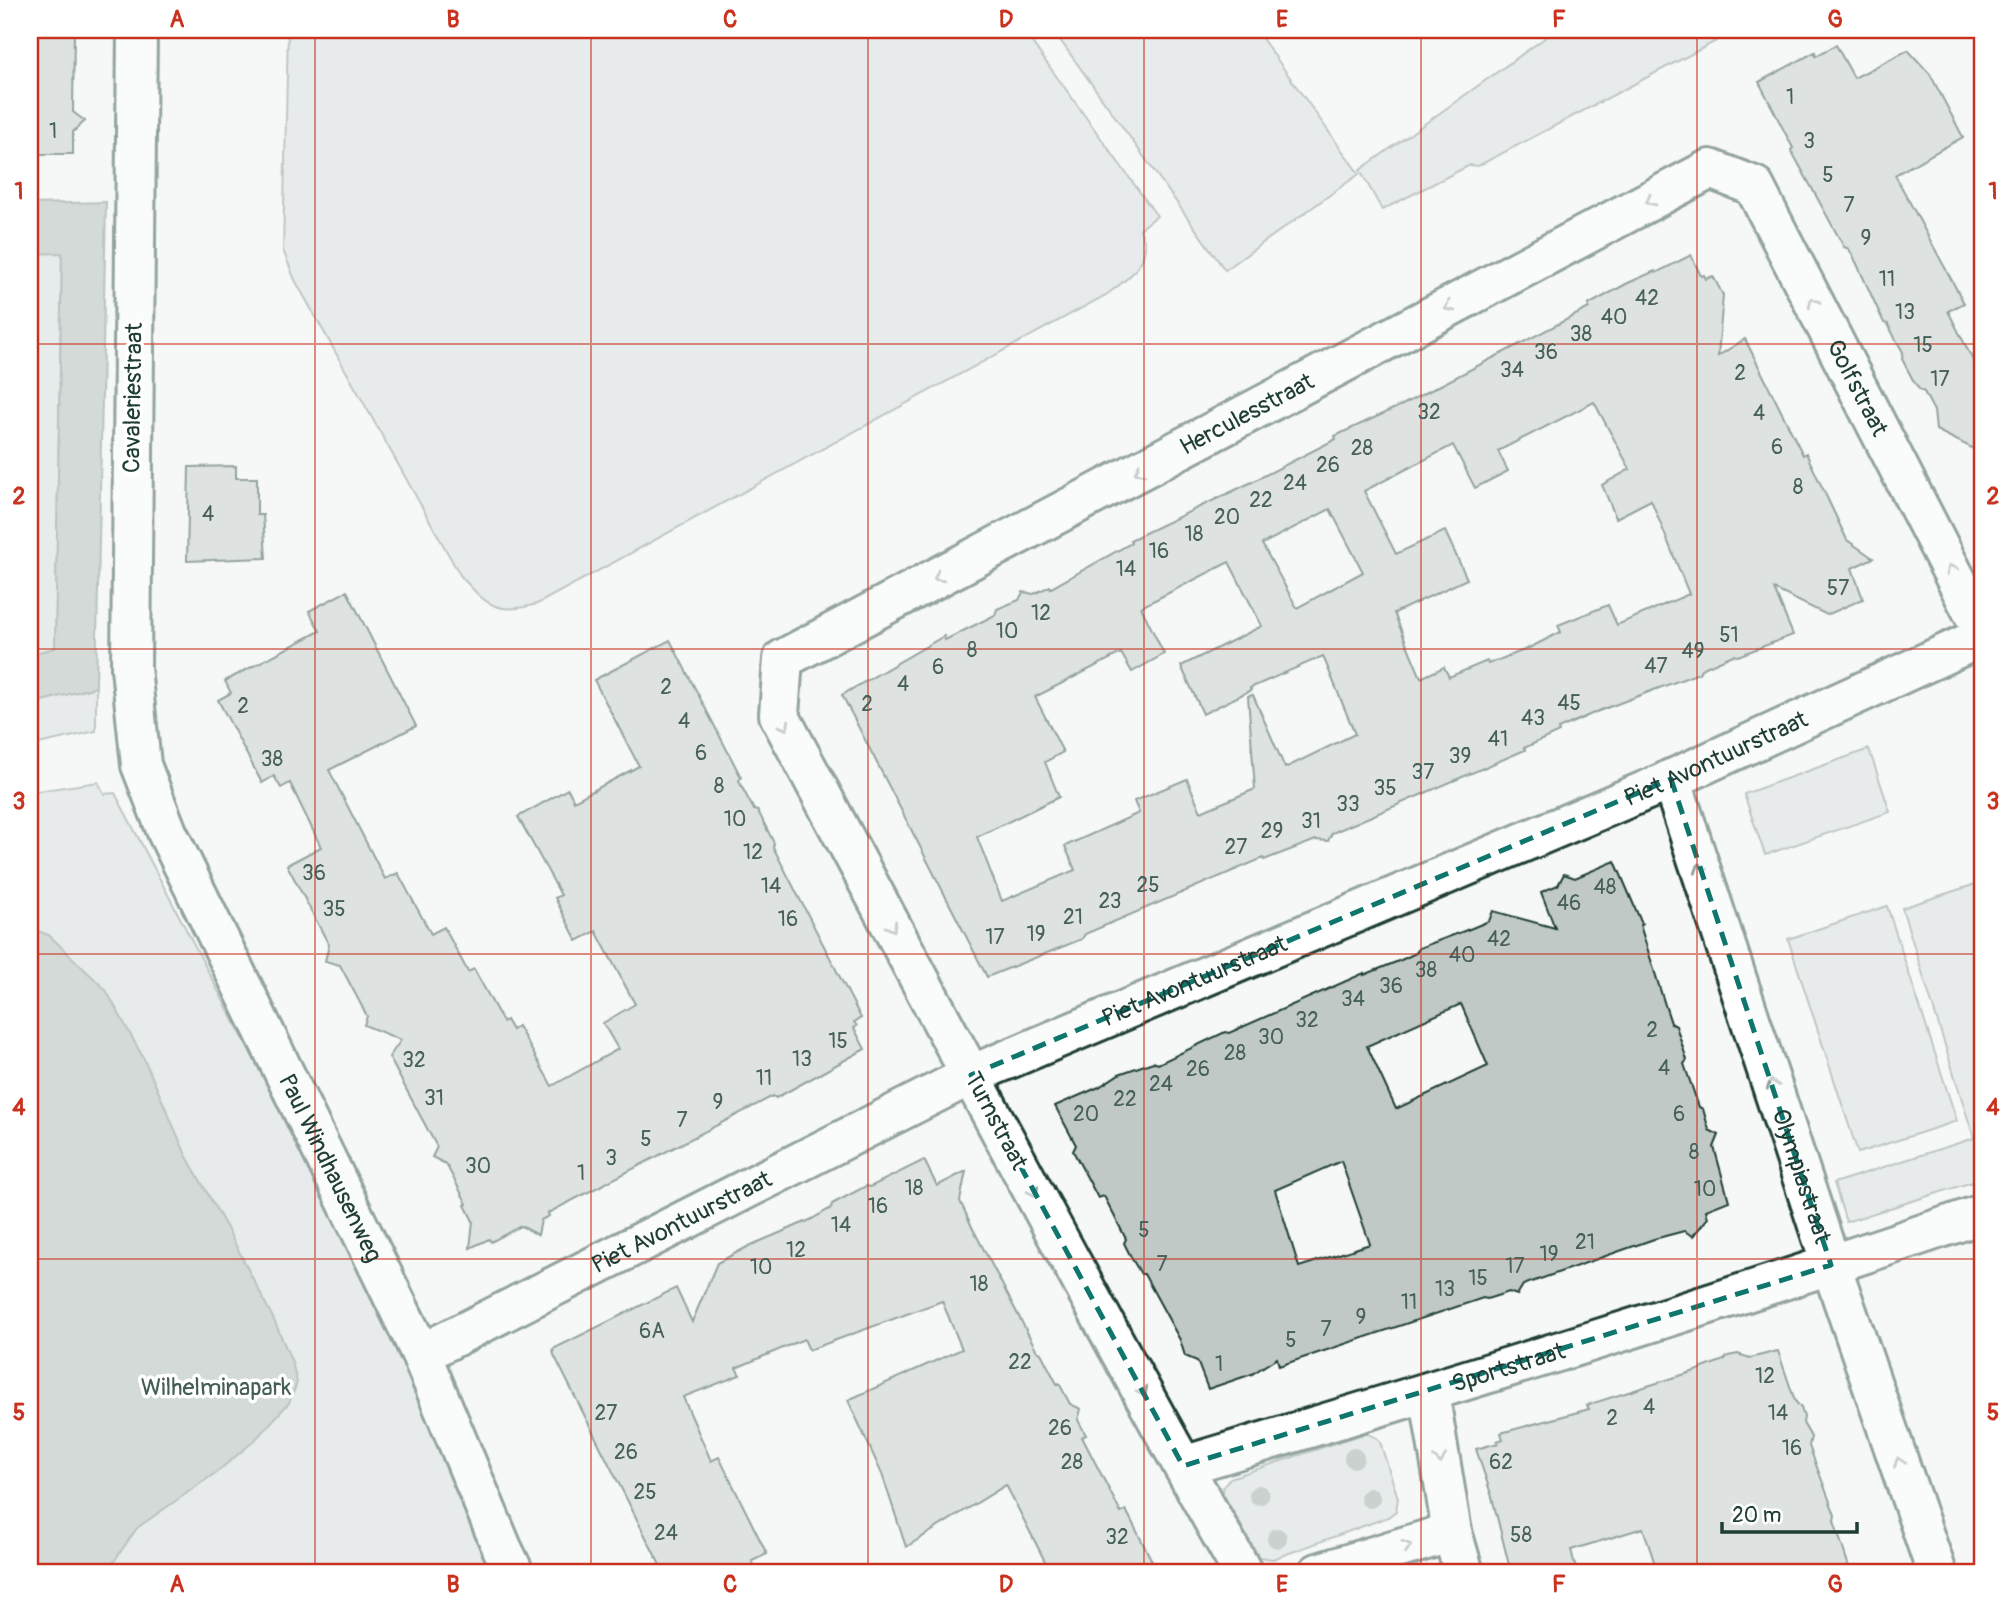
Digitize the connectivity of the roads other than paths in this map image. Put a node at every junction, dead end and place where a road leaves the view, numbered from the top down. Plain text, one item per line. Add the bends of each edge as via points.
1 (137, 30) edge
2 (1710, 169) joint
3 (1982, 630) edge
4 (1982, 638) edge
5 (783, 659) joint
6 (141, 765) joint
7 (1671, 779) junction
8 (971, 1075) junction
9 (1982, 1214) edge
10 (1831, 1265) junction
11 (421, 1354) junction
12 (1429, 1392) junction
13 (1182, 1466) junction
14 (1452, 1532) junction
15 (514, 1573) edge
16 (1243, 1573) edge
17 (1318, 1573) edge
18 (1464, 1573) edge
19 (1937, 1573) edge

1 - 6 street, Cavaleriestraat via 131,668
3 -> 2 street, Golfstraat via 1754,186
2 -> 5 street, Herculesstraat
4 - 7 street, Piet Avontuurstraat
5 -> 8 street, Turnstraat via 779,715
6 - 11 street, Paul Windhausenweg via 167,832
7 - 8 street, Piet Avontuurstraat
10 -> 7 street, Olympiastraat
8 - 11 street, Piet Avontuurstraat
8 -> 13 street, Turnstraat
9 - 10 street, Sportstraat
10 - 12 street, Sportstraat
19 -> 10 street, Olympiastraat
11 - 15 street, Paul Windhausenweg
12 - 13 street, Sportstraat
12 -> 14 street
13 - 16 street, Turnstraat
17 -> 14 street
14 - 18 street

